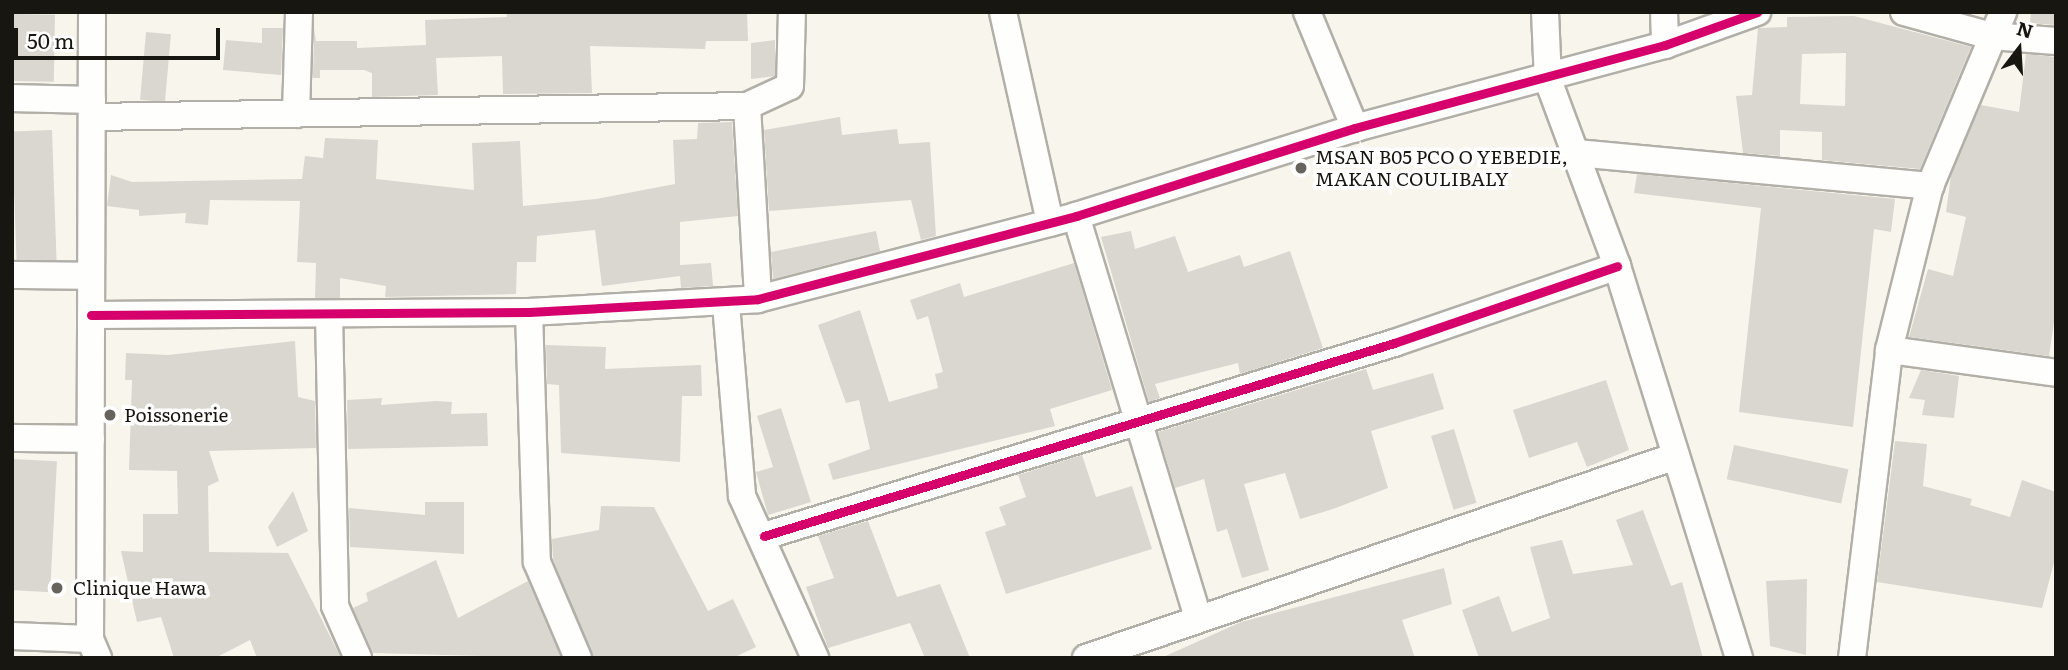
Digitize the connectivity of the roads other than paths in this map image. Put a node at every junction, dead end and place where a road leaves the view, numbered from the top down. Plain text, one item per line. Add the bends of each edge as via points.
1 (92, 12) edge
2 (299, 12) edge
3 (792, 12) edge
4 (1003, 12) edge
5 (1307, 12) edge
6 (1545, 12) edge
7 (1664, 12) edge
8 (1757, 12) edge
9 (1904, 12) edge
10 (2003, 12) edge
11 (1991, 36) junction
12 (2056, 41) edge
13 (1665, 45) junction
14 (1548, 80) junction
15 (12, 98) edge
16 (747, 106) junction
17 (92, 109) junction
18 (296, 114) junction
19 (1355, 128) junction
20 (1576, 153) junction
21 (1930, 186) junction
22 (1076, 216) junction
23 (1050, 223) junction
24 (1617, 267) junction
25 (12, 275) edge
26 (91, 276) junction
27 (758, 299) junction
28 (726, 304) junction
29 (529, 312) junction
30 (329, 314) junction
31 (91, 316) junction
32 (1889, 350) junction
33 (2056, 373) edge
34 (1136, 419) junction
35 (12, 438) edge
36 (91, 439) junction
37 (1673, 457) junction
38 (764, 536) junction
39 (1197, 615) junction
40 (12, 636) edge
41 (94, 648) edge
42 (1734, 657) edge
43 (358, 658) edge
44 (578, 658) edge
45 (815, 658) edge
46 (1086, 658) edge
47 (1852, 658) edge

1 - 17 street
2 - 18 street
3 - 16 street via 790,86
4 - 23 street
5 - 19 street
6 - 14 street
7 - 13 street
8 - 13 street
9 - 11 street
10 - 11 street
11 - 12 street
11 - 21 street
13 - 14 street
14 - 19 street
14 - 20 street
15 - 17 street
16 - 18 street
16 - 27 street
17 - 18 street
17 - 26 street
19 - 22 street
20 - 21 street
20 - 24 street
21 - 32 street
22 - 23 street
22 - 34 street
23 - 27 street
24 - 34 street via 1394,343
24 - 37 street
25 - 26 street
26 - 31 street
27 - 28 street
28 - 29 street
28 - 38 street via 742,496
29 - 30 street
29 - 44 street via 537,562
30 - 31 street
30 - 43 street via 335,606
31 - 36 street
32 - 33 street
32 - 47 street
34 - 38 street
34 - 39 street
35 - 36 street
36 - 41 street
37 - 39 street
37 - 42 street
38 - 45 street
39 - 46 street
40 - 41 street

